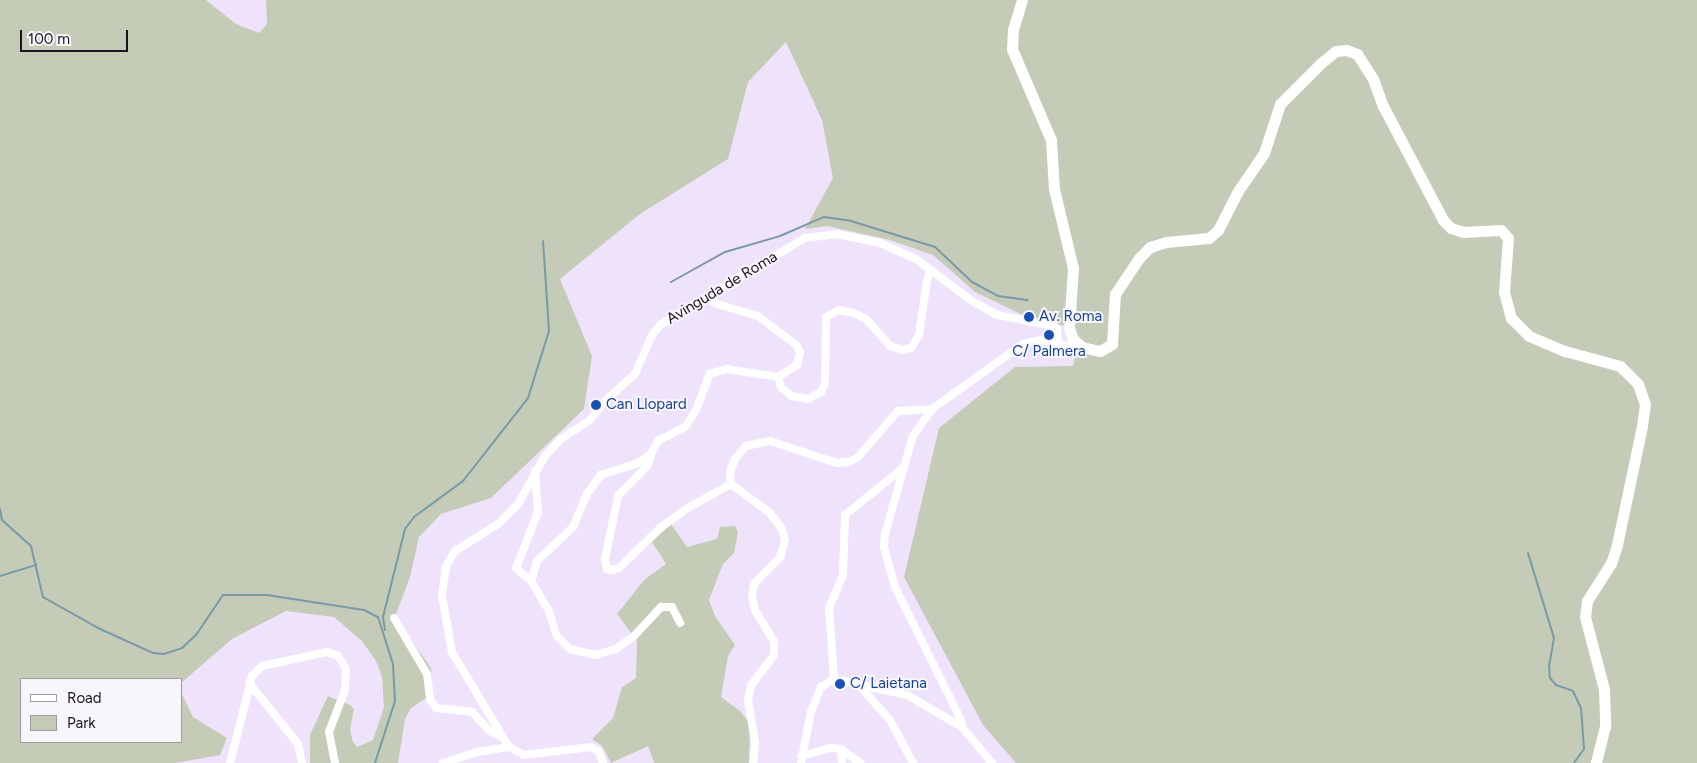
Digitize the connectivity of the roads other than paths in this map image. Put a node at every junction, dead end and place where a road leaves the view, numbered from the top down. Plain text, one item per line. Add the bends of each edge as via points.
1 (1022, 0) edge
2 (931, 270) junction
3 (709, 298) junction
4 (1070, 315) junction
5 (1053, 329) junction
6 (1071, 333) junction
7 (1060, 343) junction
8 (1088, 351) junction
9 (778, 377) junction
10 (932, 409) junction
11 (651, 454) junction
12 (904, 467) junction
13 (535, 471) junction
14 (731, 484) junction
15 (531, 581) junction
16 (394, 618) dead end
17 (680, 623) dead end
18 (834, 679) junction
19 (249, 683) junction
20 (857, 683) junction
21 (962, 727) junction
22 (503, 738) junction
23 (509, 747) junction
24 (841, 749) junction
25 (801, 760) edge
26 (447, 762) edge
27 (230, 763) edge
28 (302, 763) edge
29 (335, 763) edge
30 (602, 763) edge
31 (753, 763) edge
32 (842, 763) edge
33 (860, 763) edge
34 (913, 763) edge
35 (992, 763) edge
36 (1596, 763) edge

1 - 4 street via 1013,30 1012,49 1051,140 1054,189 1073,268
2 - 3 street, Avinguda de Roma via 916,259 880,243 837,234 813,236 804,238
2 - 5 street, Avinguda de Roma via 986,310
2 - 9 street via 919,335 911,348 896,349 866,319 839,310 826,317 823,324 825,383 821,392 808,400 791,396 781,386
3 - 9 street via 717,304 758,316 796,345 800,352 797,365
3 - 13 street, Avinguda de Roma via 660,325 652,335 635,374 605,400 590,420 561,440
4 - 5 street
4 - 6 street
5 - 6 street, Avinguda de Roma
5 - 7 street
6 - 7 street via 1069,340
6 - 8 street via 1076,343
7 - 8 street
7 - 10 street via 1035,340 1023,344
8 - 36 street via 1106,350 1112,344 1116,294 1139,258 1150,247 1208,238 1218,230 1238,191 1264,153 1280,104 1301,80 1336,51 1357,54 1373,78 1383,106 1443,220 1451,228 1463,232 1501,230 1508,238 1504,292 1511,318 1529,336 1565,351 1620,366 1638,384 1645,404 1617,545 1611,563 1587,601 1585,618 1604,688 1605,726
9 - 11 street via 717,369 710,374 691,420 658,441
10 - 12 street via 916,430
10 - 14 street via 898,411 858,457 849,462 837,463 770,441 746,446 735,459 730,472
11 - 14 street via 648,465 618,496 605,559 607,568 611,570 619,568 660,528 686,509
11 - 15 street via 638,463 601,475 587,494 573,527 538,561
12 - 18 street via 845,515 843,575 829,608
12 - 21 street via 884,547 895,588
13 - 15 street via 538,512 516,568
13 - 22 street, Avinguda de Roma via 518,504 498,524 455,551 446,567 442,595 452,652
14 - 31 street via 770,513 782,529 785,540 780,557 754,584 752,596 755,610 774,642 774,655 751,685 748,700 754,742
15 - 17 street via 548,609 557,636 570,649 595,654 616,649 634,636 661,607 672,607
16 - 22 street via 427,674 430,700 436,708 472,712 490,731
18 - 20 street
18 - 25 street via 821,687 811,712
19 - 27 street
19 - 28 street via 298,744
19 - 29 street via 262,666 302,655 328,652 338,656 346,669 347,679 329,732
20 - 21 street via 907,695
20 - 34 street via 890,720
21 - 35 street
22 - 23 street, Avinguda de Roma
23 - 26 street via 477,752
23 - 30 street via 524,755 591,747 599,752
24 - 25 street via 831,748
24 - 32 street
24 - 33 street

